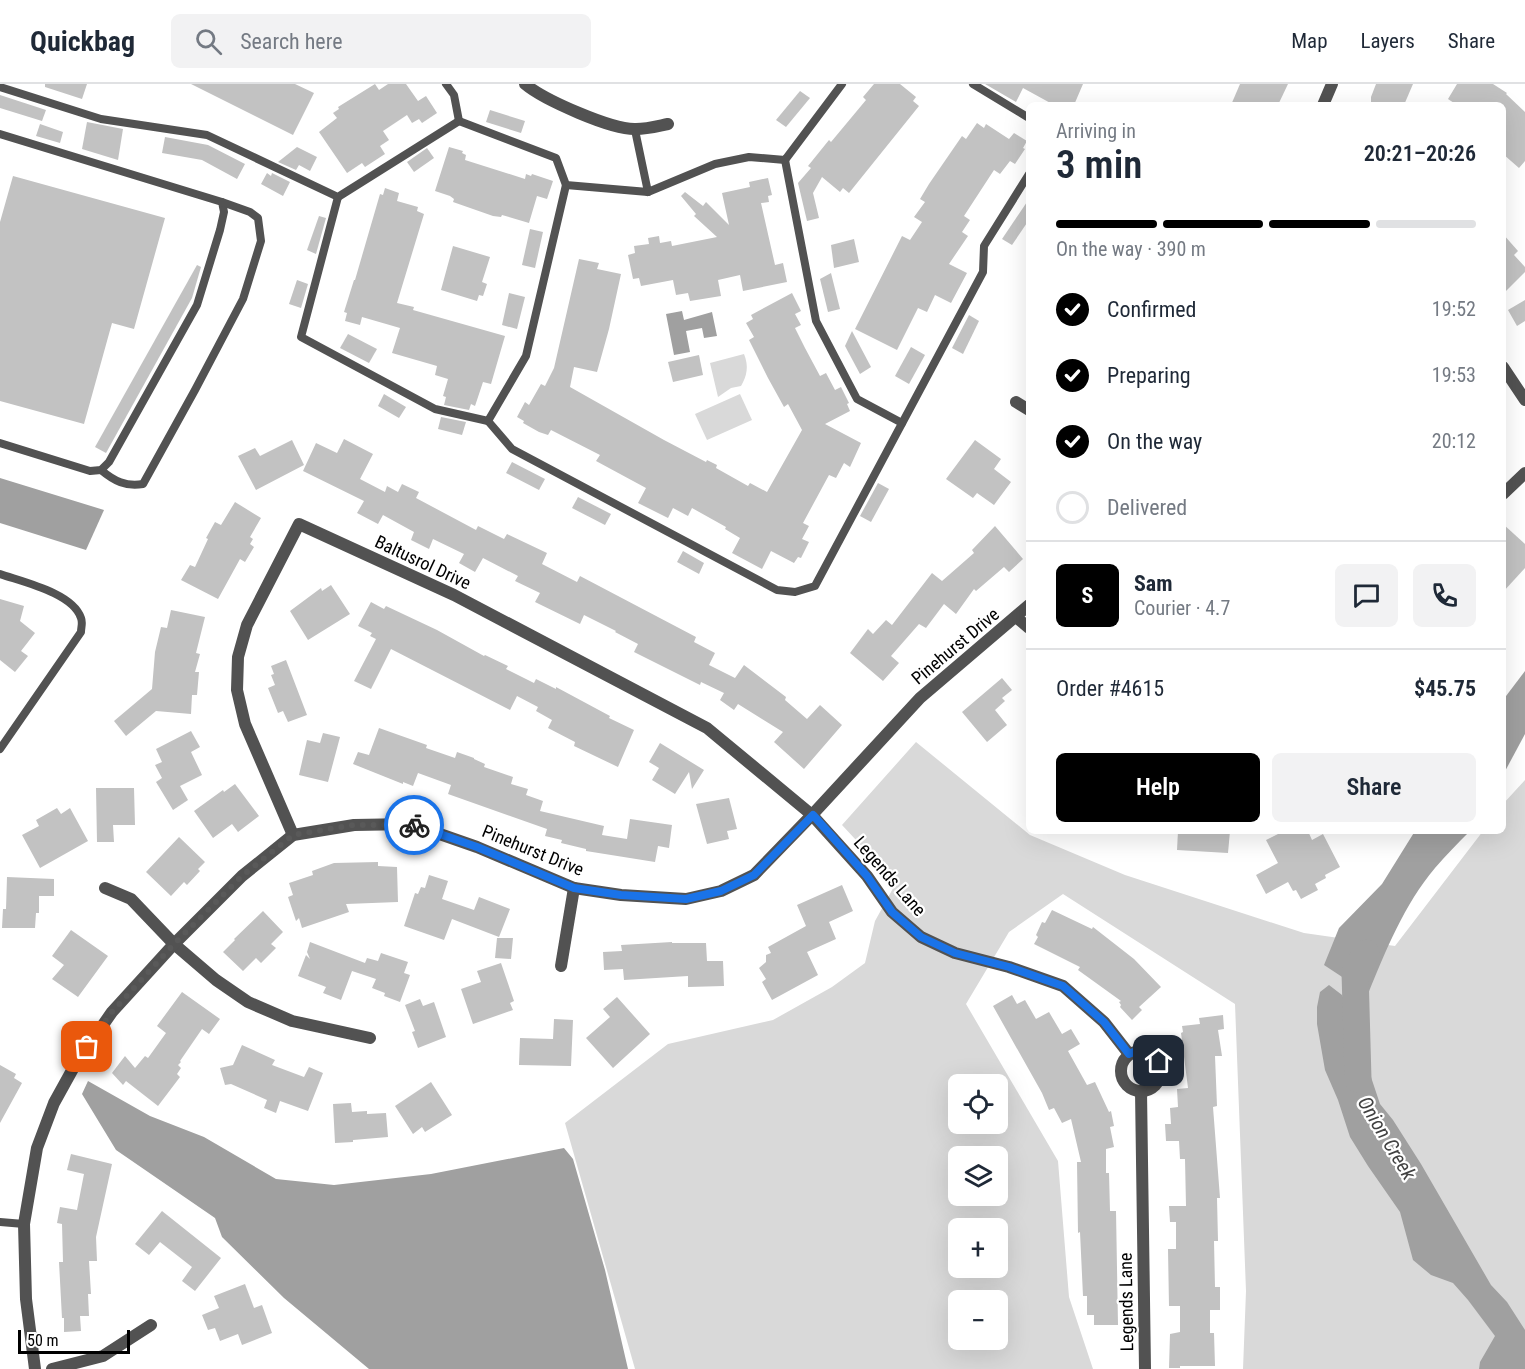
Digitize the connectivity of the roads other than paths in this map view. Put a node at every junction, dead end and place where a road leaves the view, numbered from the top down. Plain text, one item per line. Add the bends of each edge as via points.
1 (446, 84) edge
2 (525, 84) edge
3 (842, 84) edge
4 (974, 84) edge
5 (1332, 84) edge
6 (0, 87) edge
7 (1324, 102) edge
8 (1026, 116) edge
9 (459, 121) junction
10 (668, 124) dead end
11 (635, 130) junction
12 (0, 134) edge
13 (785, 160) junction
14 (1026, 179) edge
15 (566, 185) junction
16 (648, 192) junction
17 (338, 197) junction
18 (222, 202) junction
19 (1506, 372) edge
20 (1525, 400) edge
21 (1016, 402) dead end
22 (1026, 408) edge
23 (488, 422) junction
24 (902, 423) junction
25 (0, 443) edge
26 (101, 470) junction
27 (1525, 473) edge
28 (1506, 491) edge
29 (0, 574) edge
30 (1026, 608) edge
31 (1016, 618) junction
32 (1026, 626) edge
33 (0, 748) edge
34 (813, 815) junction
35 (293, 835) junction
36 (105, 888) dead end
37 (574, 888) junction
38 (174, 944) junction
39 (561, 966) dead end
40 (370, 1038) dead end
41 (1129, 1054) junction
42 (1141, 1091) junction
43 (0, 1222) edge
44 (24, 1224) junction
45 (151, 1325) dead end
46 (35, 1369) edge
47 (52, 1369) edge
48 (1145, 1369) edge

1 - 9 lane via 454,95
2 - 11 street via 536,93 594,119
3 - 13 lane
4 - 8 lane
5 - 7 street
6 - 17 lane via 101,119 207,135
9 - 15 lane via 556,158
9 - 17 lane
10 - 11 street
11 - 16 lane
12 - 18 lane
13 - 16 lane via 749,157 715,164
13 - 24 lane via 816,321 857,399
14 - 24 lane via 984,246 983,272
15 - 16 lane
15 - 23 lane via 526,356
17 - 23 lane via 301,337 435,409
18 - 26 lane via 220,230 196,305
18 - 26 lane via 258,218 261,241 243,299 143,484 112,480
19 - 20 street
21 - 22 street
23 - 24 lane via 512,449 777,591 795,592 815,586
25 - 26 lane via 90,471
27 - 28 street
29 - 33 lane via 60,597 70,603 82,621 81,632
30 - 31 street, Pinehurst Drive
31 - 32 street
31 - 34 street, Pinehurst Drive via 920,698
34 - 35 street, Baltusrol Drive via 707,728 454,595 299,524 247,625 238,657 237,690 245,724
34 - 37 street, Pinehurst Drive via 754,875 721,891 686,899
34 - 41 street, Legends Lane via 867,876 892,912 921,937 955,953 1063,986 1104,1022
35 - 37 street, Pinehurst Drive via 354,825 411,824
35 - 38 street, Pinehurst Drive via 242,876
36 - 38 street via 131,899
37 - 39 street
38 - 40 street via 248,1002 292,1021
38 - 44 street, Pinehurst Drive via 112,1012 54,1103 37,1148
41 - 42 street via 1122,1064 1122,1077 1129,1087
41 - 42 street via 1149,1051 1162,1067 1154,1086
42 - 48 street, Legends Lane
43 - 44 lane
44 - 46 street, Pinehurst Drive via 26,1299
45 - 47 street via 103,1356

